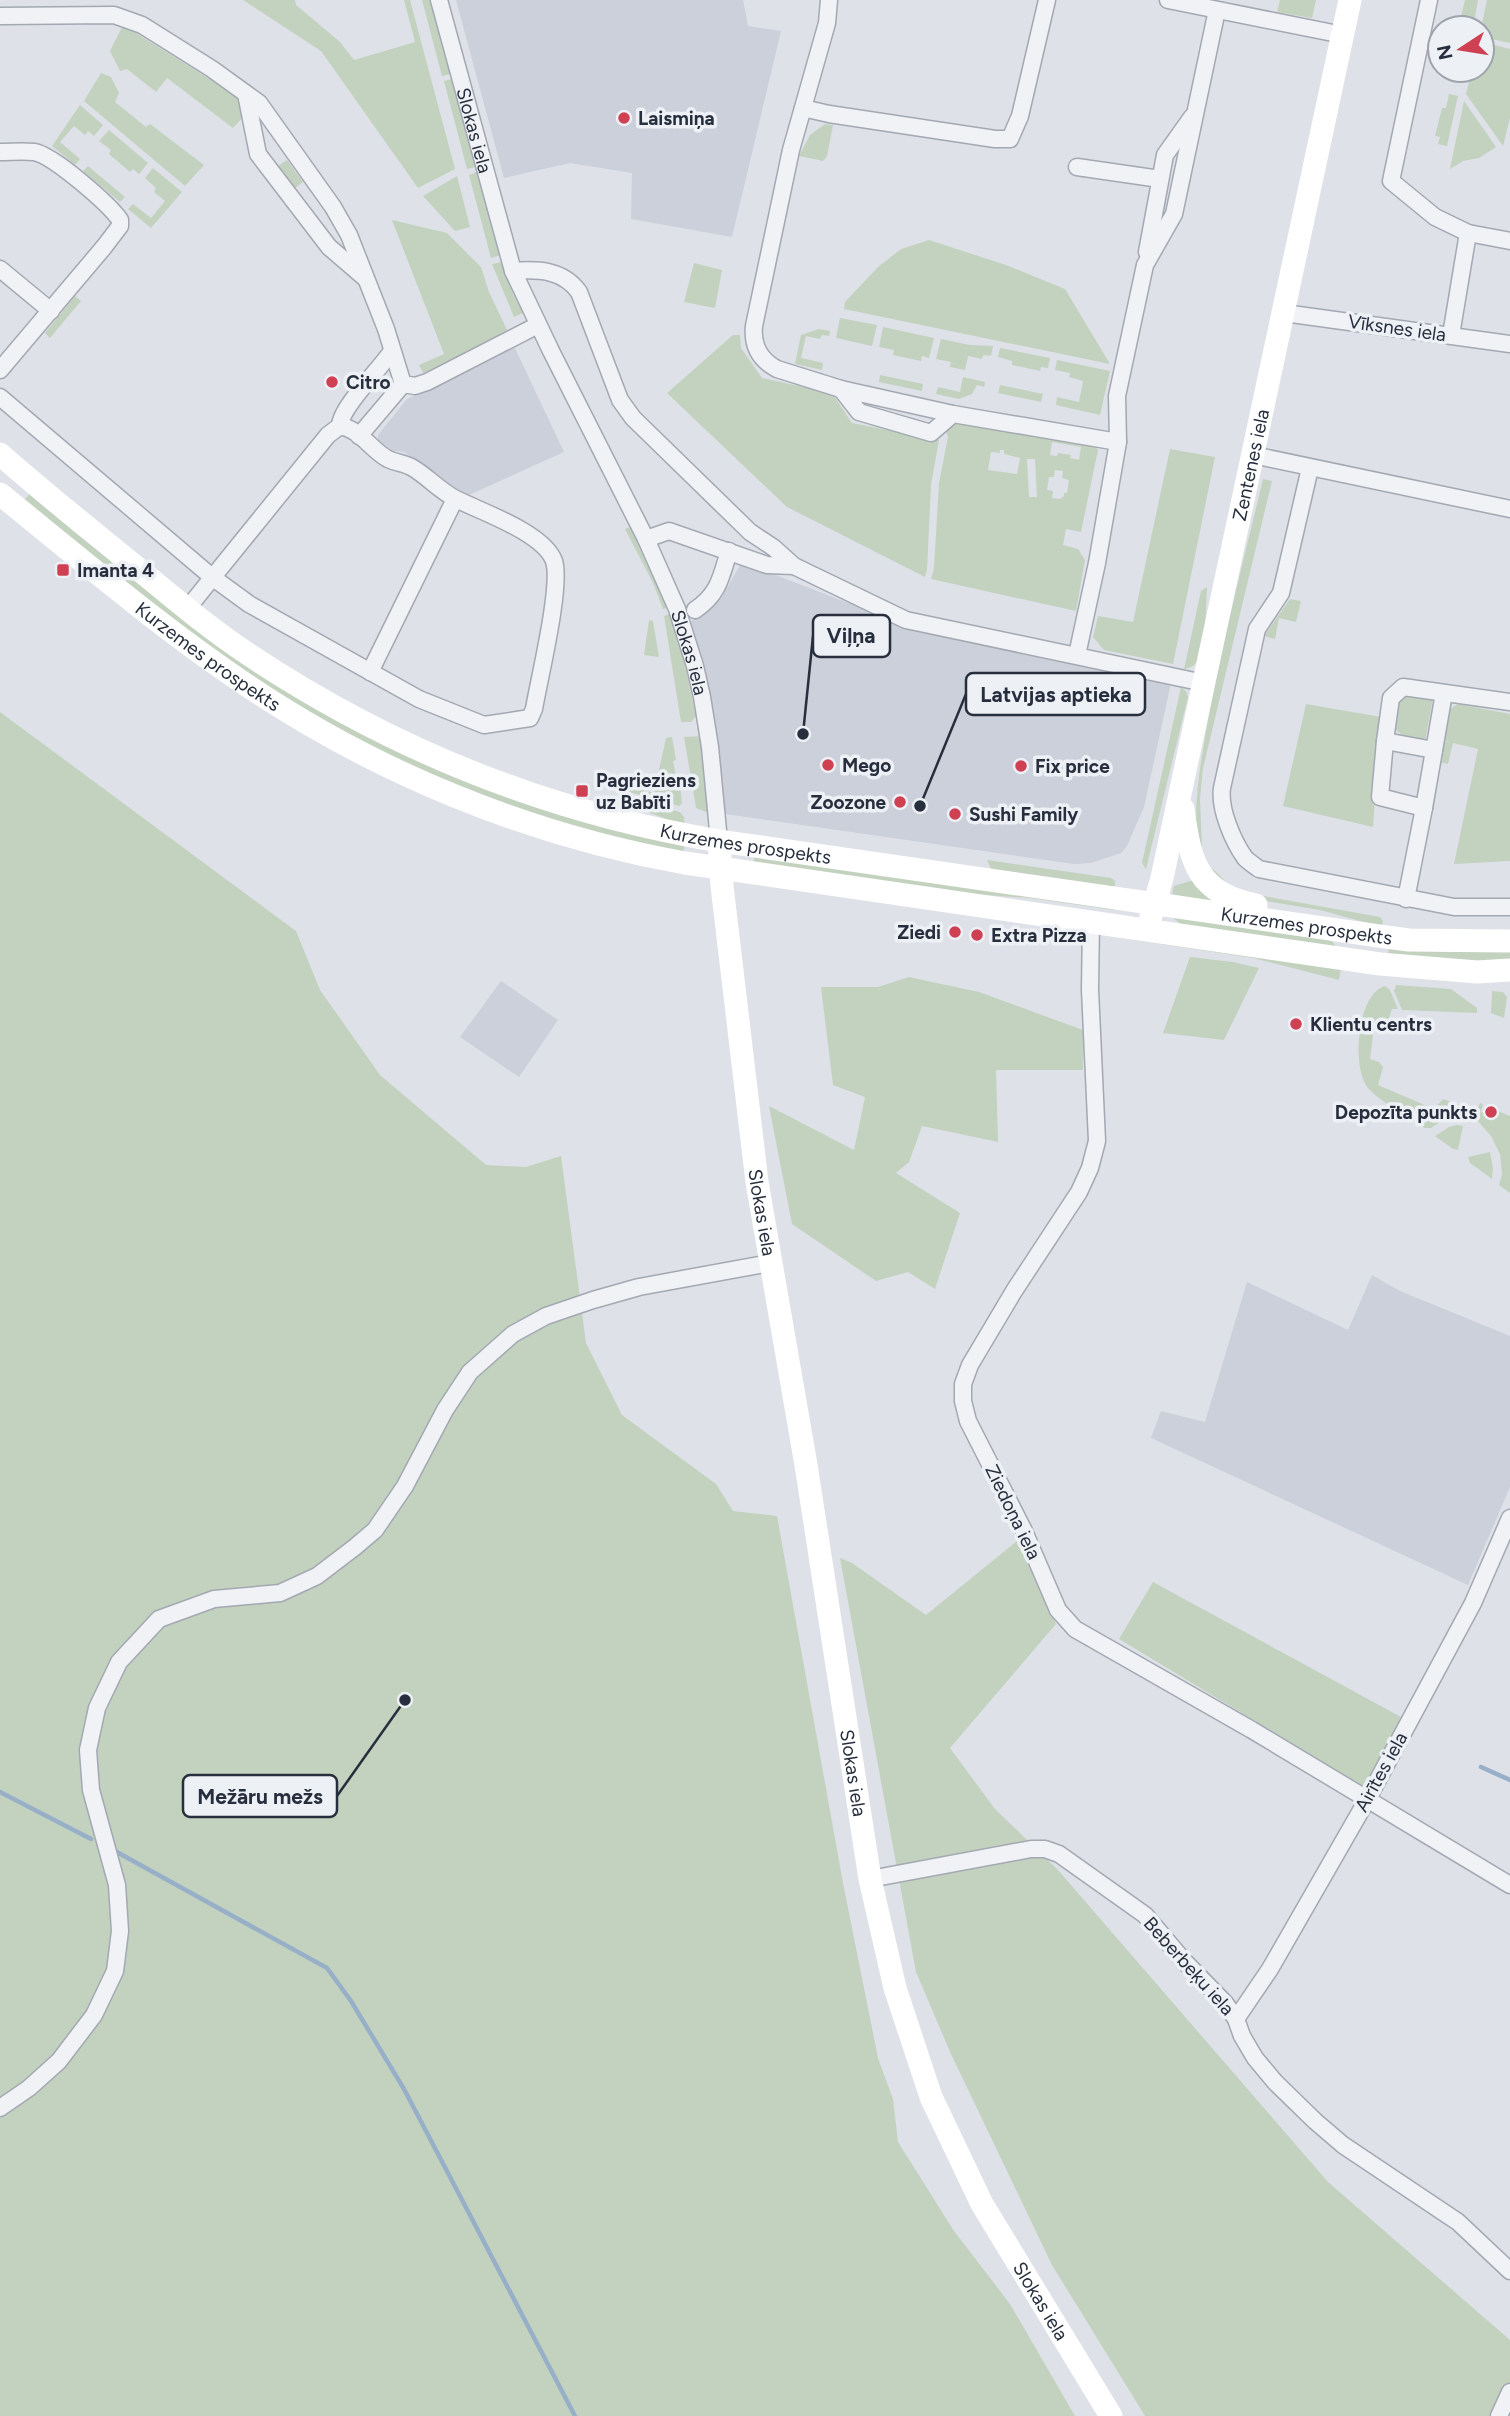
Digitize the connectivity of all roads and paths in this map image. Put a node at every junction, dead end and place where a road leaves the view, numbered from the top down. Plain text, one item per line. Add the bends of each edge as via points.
1 (439, 0) edge
2 (829, 0) edge
3 (1047, 0) edge
4 (1168, 0) edge
5 (1350, 0) edge
6 (1429, 0) edge
7 (1217, 10) junction
8 (0, 16) edge
9 (1343, 35) junction
10 (246, 94) junction
11 (803, 108) junction
12 (1197, 111) junction
13 (0, 152) edge
14 (1077, 167) dead end
15 (1160, 179) junction
16 (1468, 233) junction
17 (1510, 241) edge
18 (1145, 265) junction
19 (0, 269) edge
20 (513, 271) junction
21 (367, 280) junction
22 (51, 311) junction
23 (1284, 313) junction
24 (538, 325) junction
25 (1451, 335) junction
26 (1510, 344) edge
27 (392, 351) junction
28 (0, 370) edge
29 (403, 384) junction
30 (841, 389) junction
31 (0, 397) edge
32 (953, 414) junction
33 (340, 426) junction
34 (359, 436) junction
35 (1118, 442) junction
36 (0, 454) edge
37 (1252, 455) junction
38 (1310, 468) junction
39 (0, 494) edge
40 (455, 499) junction
41 (1510, 509) edge
42 (646, 539) junction
43 (729, 551) junction
44 (794, 566) junction
45 (212, 577) junction
46 (187, 609) junction
47 (695, 610) dead end
48 (1077, 654) junction
49 (370, 672) junction
50 (1204, 683) junction
51 (1444, 693) junction
52 (1510, 702) edge
53 (1385, 741) junction
54 (1434, 750) junction
55 (1180, 790) junction
56 (1424, 808) junction
57 (719, 841) junction
58 (721, 869) junction
59 (1406, 899) junction
60 (1154, 902) junction
61 (1510, 907) edge
62 (1279, 920) junction
63 (1091, 921) junction
64 (1148, 929) junction
65 (1510, 942) edge
66 (1510, 971) edge
67 (770, 1263) junction
68 (1510, 1518) edge
69 (1367, 1800) junction
70 (870, 1879) junction
71 (1510, 1885) edge
72 (1236, 2019) junction
73 (0, 2108) edge
74 (1510, 2271) edge
75 (1510, 2392) edge
76 (1111, 2416) edge
77 (1499, 2416) edge

1 - 20 street, Slokas iela
2 - 11 street
3 - 11 street via 1020,116 1010,139
4 - 7 street
5 - 9 main road, Zentenes iela
6 - 16 street via 1391,181 1435,217
7 - 9 street
7 - 12 street
8 - 10 street via 124,17
9 - 23 main road, Zentenes iela
10 - 21 street via 259,103 333,207
10 - 21 street via 258,154 329,247
11 - 30 street via 764,275 754,342 763,359 777,369
12 - 15 street via 1165,155
12 - 18 street via 1174,214
13 - 22 street via 35,152 53,160 120,220 120,226
14 - 15 street
15 - 18 street
16 - 17 street
16 - 25 street
18 - 35 street via 1117,396
19 - 22 street
20 - 24 street, Slokas iela
20 - 44 street via 546,271 572,284 620,400 633,418 750,532
21 - 27 street
22 - 28 street
23 - 25 street, Vīksnes iela
23 - 37 main road, Zentenes iela
24 - 29 street via 427,382
24 - 42 street, Slokas iela
25 - 26 street, Vīksnes iela
27 - 29 street
27 - 33 street via 342,412
29 - 34 street
30 - 32 street
30 - 32 street via 859,412 931,433
31 - 45 street
32 - 35 street
33 - 34 street
33 - 45 street
34 - 40 street via 382,456 410,466
35 - 48 street
36 - 46 main road, Kurzemes prospekts
37 - 38 street
37 - 50 main road, Zentenes iela
38 - 41 street
38 - 59 street via 1281,593 1257,629 1221,801 1246,860 1259,869
39 - 58 main road, Kurzemes prospekts via 211,661 343,743 462,798 559,832 650,857
40 - 49 street
40 - 49 street via 530,536 553,558 555,589 530,718 484,725 419,699
42 - 43 street via 669,531
42 - 57 street, Slokas iela via 677,609 695,666 710,747
43 - 44 street via 775,567
43 - 47 street via 715,592
44 - 48 street via 906,620
45 - 46 street
45 - 49 street via 249,604
46 - 57 main road, Kurzemes prospekts via 318,698 438,758 576,809
48 - 50 street
50 - 55 main road, Zentenes iela
51 - 52 street
51 - 53 street via 1403,687 1391,698
51 - 54 street
53 - 54 street
53 - 56 street via 1380,797
54 - 56 street
55 - 60 main road, Zentenes iela
55 - 62 main road via 1189,853 1199,872 1224,895 1257,905
56 - 59 street
57 - 58 main road, Slokas iela
57 - 60 main road, Kurzemes prospekts
58 - 63 main road, Kurzemes prospekts
58 - 67 main road, Slokas iela
59 - 61 street via 1454,907
60 - 62 main road, Kurzemes prospekts
60 - 64 main road, Zentenes iela
62 - 65 main road, Kurzemes prospekts via 1409,940
63 - 64 main road, Kurzemes prospekts
63 - 69 street, Ziedoņa iela via 1094,1155 1079,1192 971,1365 963,1384 968,1421 1058,1610 1075,1629
64 - 66 main road, Kurzemes prospekts via 1410,968
67 - 70 main road, Slokas iela
67 - 73 street via 639,1287 546,1316 513,1334 470,1373 405,1486 375,1530 355,1547 317,1576 280,1592 214,1599 159,1619 119,1662 97,1708 88,1750 90,1790 117,1885 120,1931 115,1972 94,2015 60,2061
68 - 69 street, Airītes iela via 1473,1603
69 - 71 street, Ziedoņa iela
69 - 72 street, Airītes iela via 1270,1969
70 - 72 street, Beberbeķu iela via 1031,1849 1059,1854 1144,1915
70 - 76 main road, Slokas iela via 895,1988 931,2097 953,2147 982,2204
72 - 74 street, Beberbeķu iela via 1255,2058 1315,2121 1458,2222
75 - 77 street

